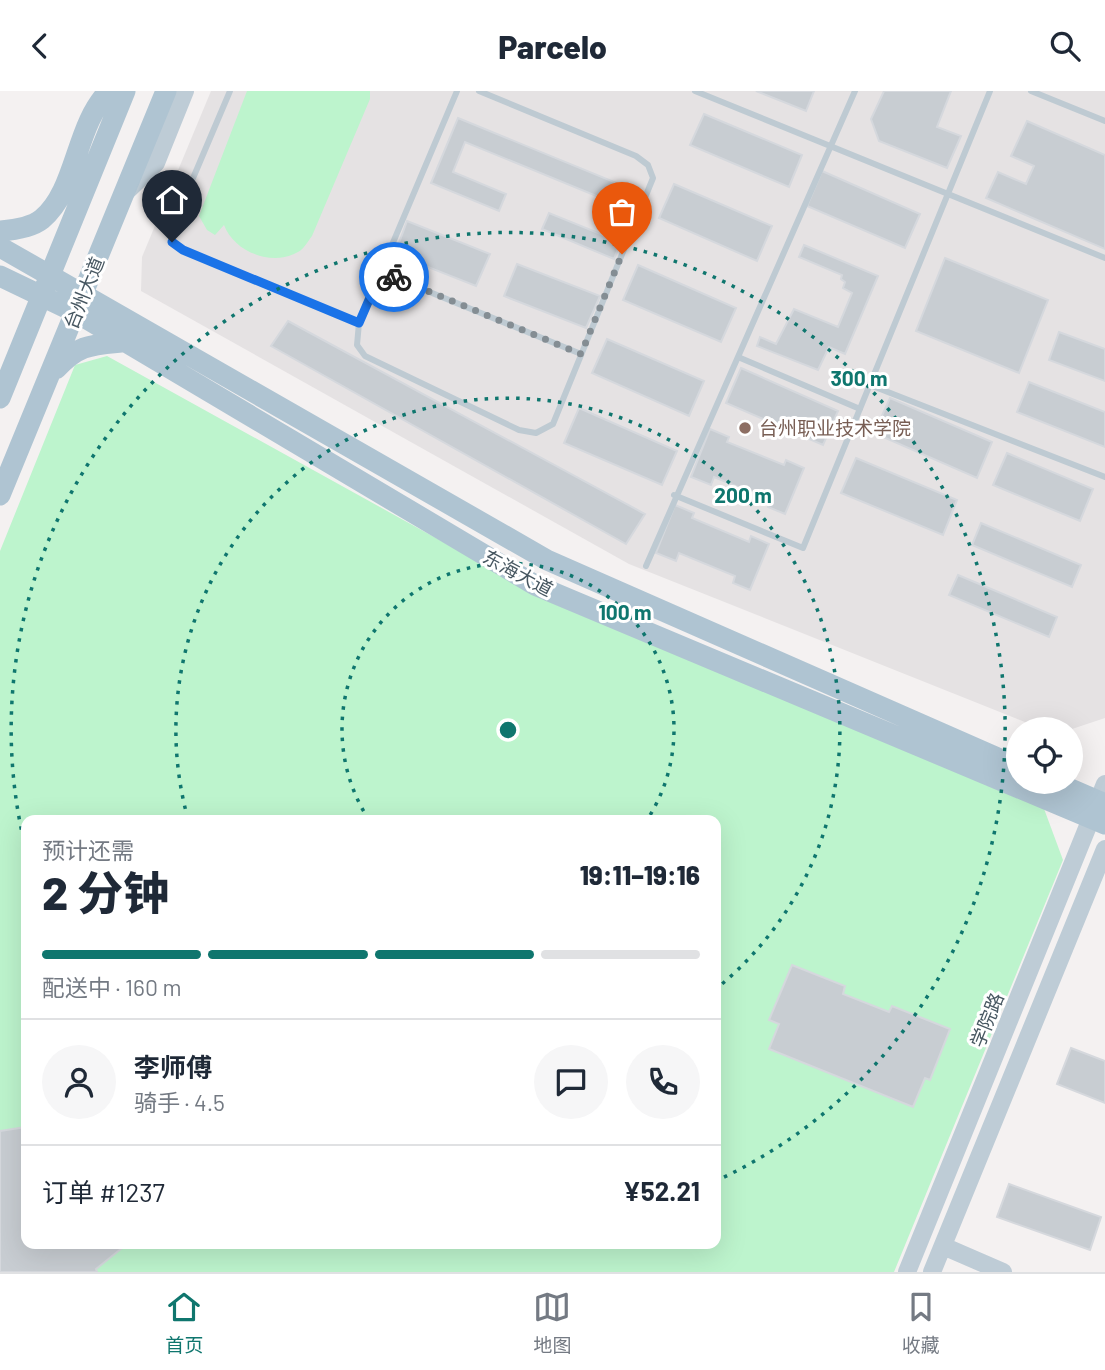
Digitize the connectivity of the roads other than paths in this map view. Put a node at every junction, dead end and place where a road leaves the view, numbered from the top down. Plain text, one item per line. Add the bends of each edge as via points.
1 (109, 91) edge
2 (125, 91) edge
3 (166, 91) edge
4 (185, 91) edge
5 (230, 91) edge
6 (457, 91) edge
7 (479, 91) edge
8 (695, 91) edge
9 (855, 91) edge
10 (990, 91) edge
11 (1031, 91) edge
12 (1105, 121) edge
13 (830, 147) junction
14 (124, 194) junction
15 (949, 194) junction
16 (0, 231) edge
17 (0, 247) edge
18 (1105, 258) edge
19 (381, 272) junction
20 (51, 275) junction
21 (0, 276) edge
22 (83, 292) junction
23 (42, 295) junction
24 (77, 313) junction
25 (359, 323) junction
26 (121, 342) junction
27 (581, 354) junction
28 (738, 357) junction
29 (49, 375) junction
30 (870, 385) junction
31 (0, 398) edge
32 (860, 409) junction
33 (1105, 477) edge
34 (0, 495) edge
35 (674, 495) junction
36 (646, 565) dead end
37 (1006, 762) edge
38 (1077, 794) edge
39 (1101, 807) edge
40 (1105, 849) edge
41 (943, 1246) junction
42 (907, 1272) edge
43 (932, 1272) edge
44 (1003, 1272) edge

1 - 16 main road via 95,105 56,202 41,221
2 - 20 main road, 台州大道
3 - 14 main road, 台州大道
4 - 14 main road via 156,163
5 - 25 lane via 171,230 172,242
6 - 19 lane
7 - 27 lane via 648,165 653,178
8 - 13 lane
9 - 13 lane
10 - 15 lane
11 - 12 lane
13 - 15 lane
13 - 28 lane
14 - 22 main road, 台州大道
15 - 18 lane
15 - 30 lane
17 - 20 main road, 东海大道
19 - 25 lane
19 - 27 lane
20 - 22 main road, 东海大道
20 - 23 main road, 台州大道
21 - 23 main road, 东海大道
22 - 24 main road, 台州大道
22 - 37 main road, 东海大道 via 547,560
23 - 24 main road, 东海大道
23 - 31 main road, 台州大道
24 - 26 main road, 东海大道
24 - 29 main road, 台州大道
25 - 27 lane via 357,345 365,356 519,430 536,433 553,424
26 - 29 main road via 86,345
26 - 39 main road, 东海大道 via 535,585
28 - 32 lane
28 - 35 lane
29 - 34 main road, 台州大道
30 - 32 lane
30 - 33 lane
32 - 35 lane via 803,548
35 - 36 lane
38 - 39 main road
39 - 42 main road, 学院路
40 - 41 main road
41 - 43 main road
41 - 44 main road

